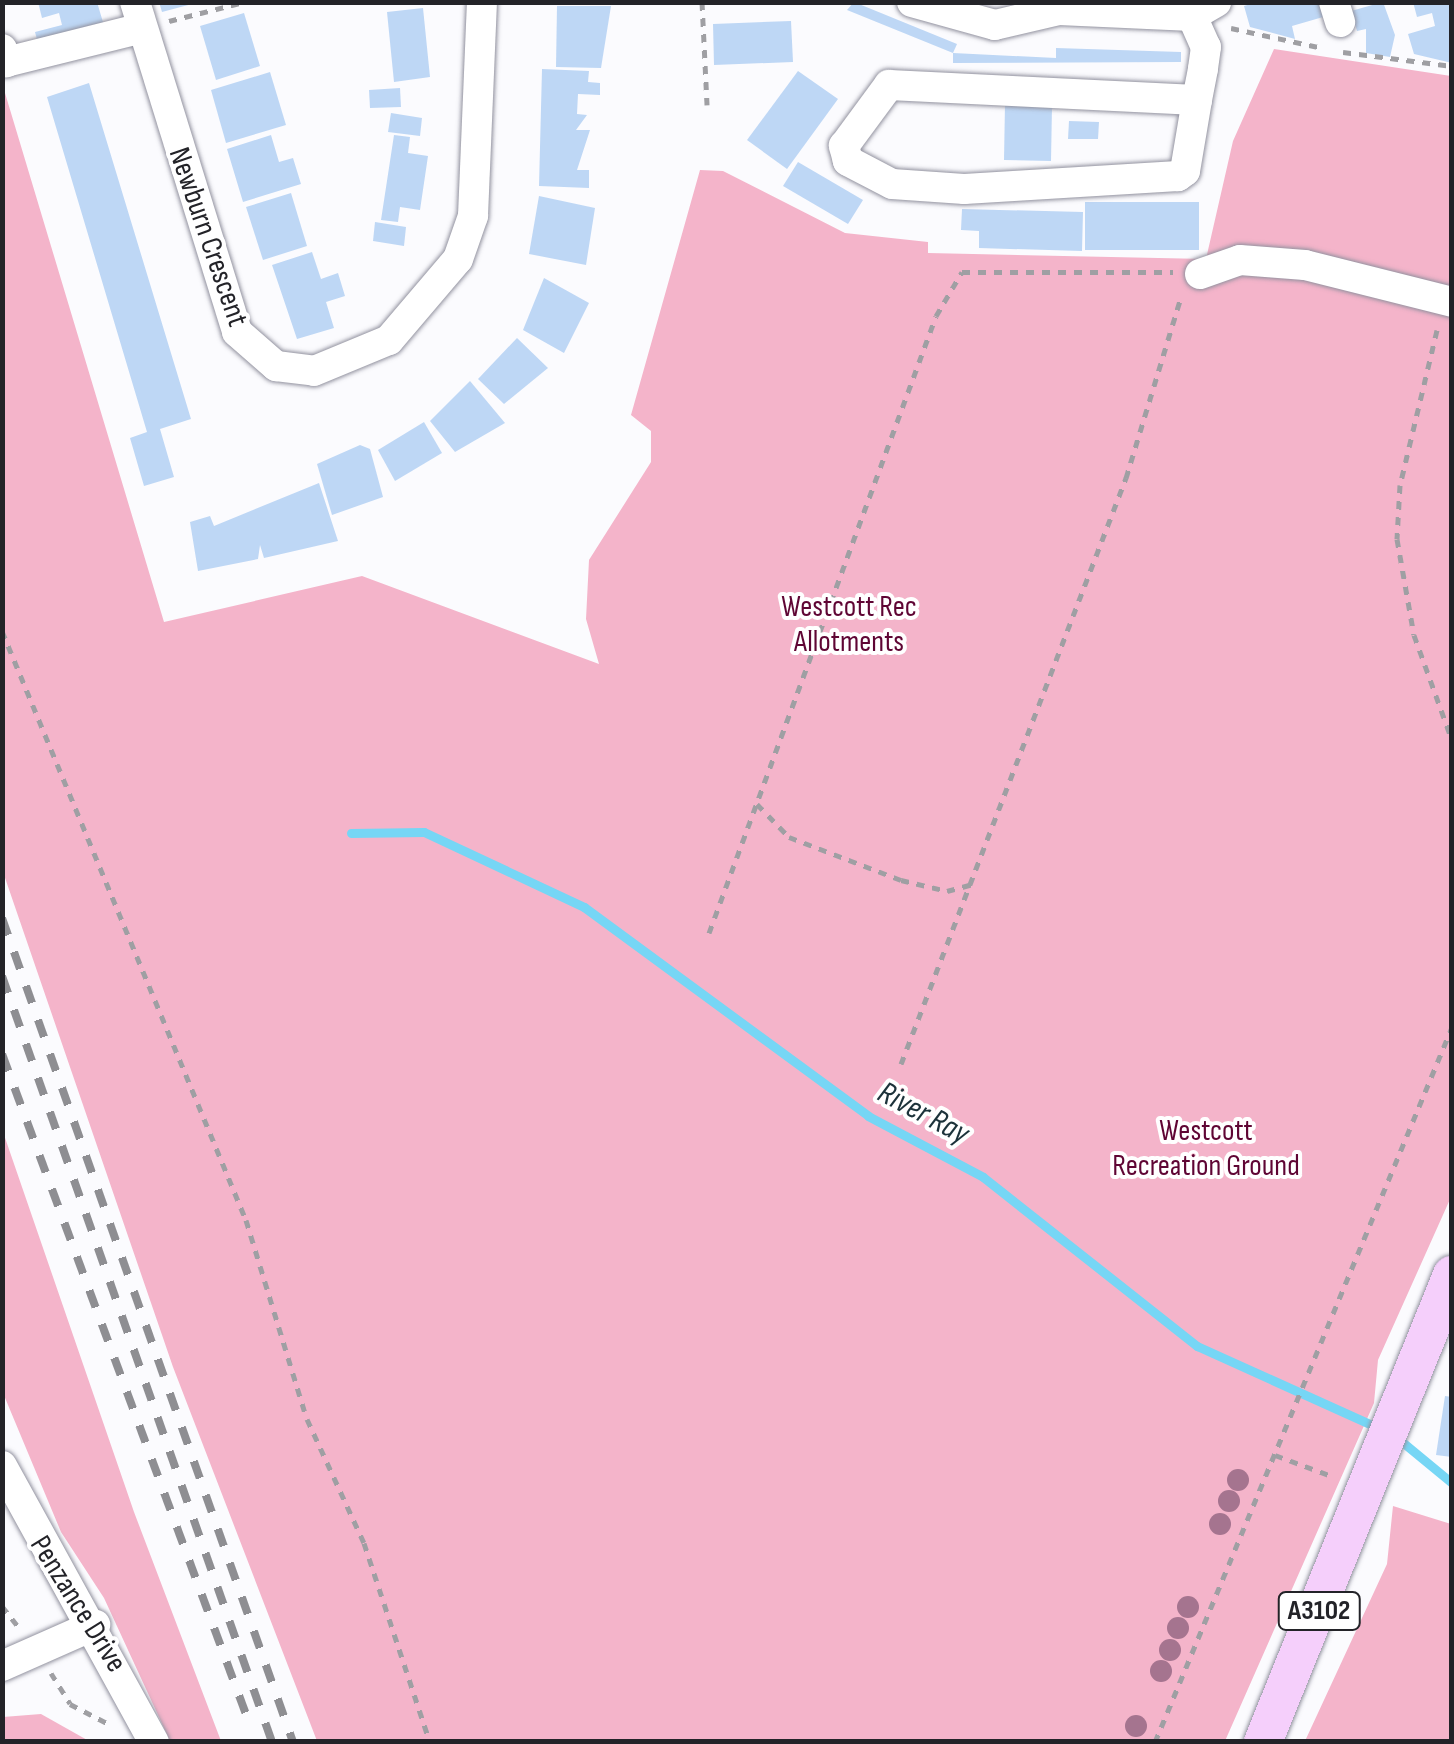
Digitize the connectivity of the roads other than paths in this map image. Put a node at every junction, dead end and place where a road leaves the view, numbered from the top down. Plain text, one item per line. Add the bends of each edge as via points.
1 (482, 2) edge
2 (912, 2) edge
3 (1204, 9) edge
4 (138, 15) edge
5 (2, 49) edge
6 (1197, 100) junction
7 (1200, 274) dead end
8 (1448, 301) edge
9 (1452, 1276) edge
10 (2, 1466) edge
11 (95, 1625) junction
12 (2, 1666) edge
13 (154, 1742) edge
14 (1262, 1742) edge

1 - 4 street, Newburn Crescent via 473,216 458,259 389,340 314,372 276,366 237,332
2 - 3 street via 978,24 1059,10
3 - 6 street
4 - 5 street via 6,62
6 - 6 street via 890,85 844,146 848,161 892,184 1158,180 1185,171
7 - 8 street via 1240,260 1305,265
9 - 14 main road, A3102
10 - 11 street, Penzance Drive
11 - 12 street
11 - 13 street, Penzance Drive

